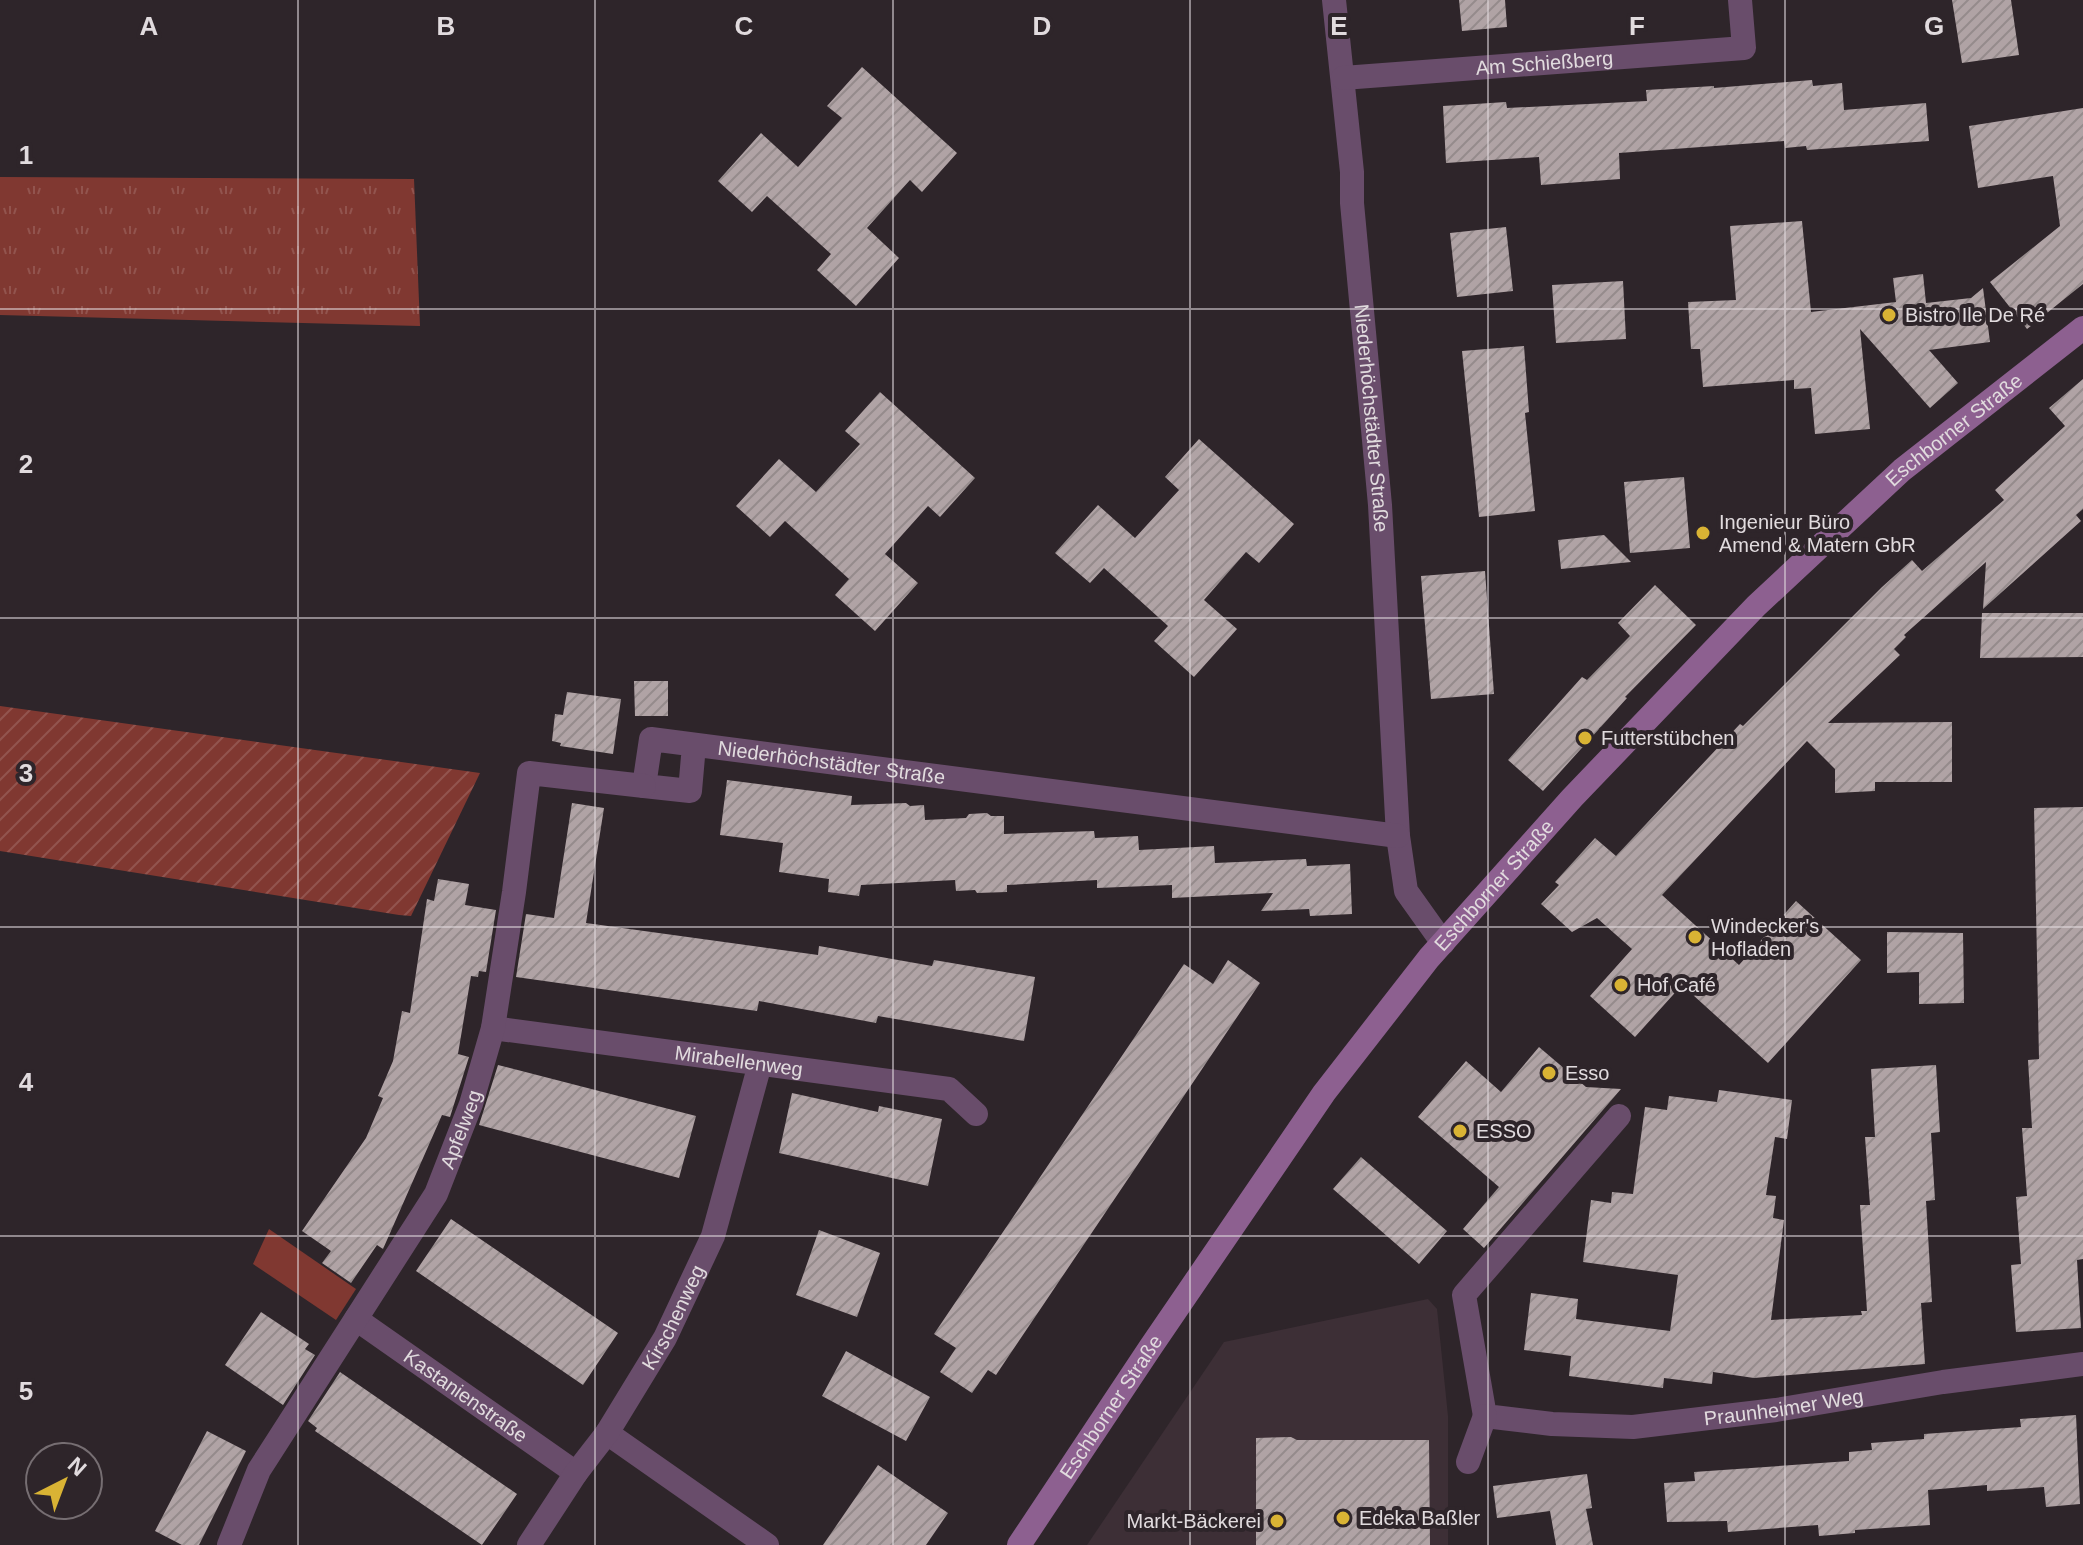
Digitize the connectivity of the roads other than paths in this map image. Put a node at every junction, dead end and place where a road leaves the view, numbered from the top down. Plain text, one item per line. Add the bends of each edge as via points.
1 (1334, 0) edge
2 (1740, 0) edge
3 (1343, 78) junction
4 (2083, 328) edge
5 (694, 745) junction
6 (644, 786) junction
7 (1398, 836) junction
8 (1443, 943) junction
9 (493, 1028) junction
10 (760, 1064) junction
11 (976, 1114) dead end
12 (1619, 1116) dead end
13 (356, 1319) junction
14 (2083, 1364) edge
15 (1485, 1416) junction
16 (607, 1433) junction
17 (1468, 1462) dead end
18 (576, 1473) junction
19 (229, 1545) edge
20 (529, 1545) edge
21 (767, 1545) edge
22 (1019, 1545) edge

1 - 3 street, Niederhöchstädter Straße
2 - 3 street, Am Schießberg via 1744,48
3 - 7 street, Niederhöchstädter Straße via 1380,505
4 - 8 main road, Eschborner Straße via 1902,470 1779,584 1572,798
5 - 6 street via 651,739
5 - 6 street, Apfelweg via 690,791
5 - 7 street, Niederhöchstädter Straße
6 - 9 street, Apfelweg via 529,773
7 - 8 street, Niederhöchstädter Straße via 1406,891
8 - 22 main road, Eschborner Straße via 1324,1093
9 - 10 street, Mirabellenweg
9 - 13 street, Apfelweg via 436,1194
10 - 11 street, Mirabellenweg via 949,1089
10 - 16 street, Kirschenweg via 713,1236 665,1338
12 - 15 street via 1464,1295
13 - 18 street, Kastanienstraße
13 - 19 street, Apfelweg via 259,1470
14 - 15 street, Praunheimer Weg via 1633,1427
15 - 17 street
16 - 18 street, Kirschenweg
16 - 21 street
18 - 20 street, Kirschenweg

